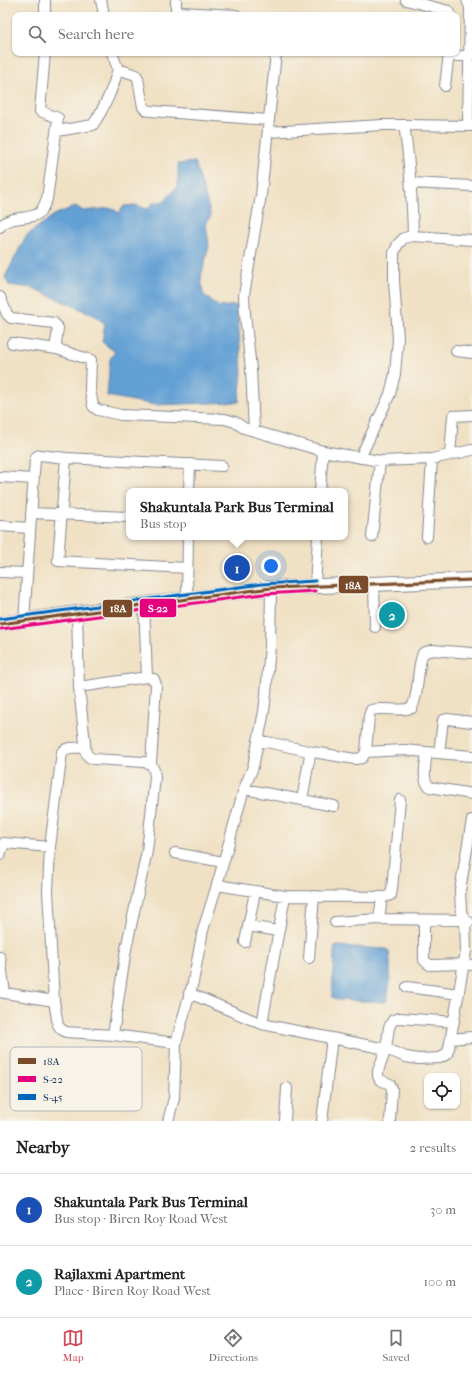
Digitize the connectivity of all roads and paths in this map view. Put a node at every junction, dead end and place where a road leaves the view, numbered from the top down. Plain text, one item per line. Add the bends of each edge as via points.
1 (45, 0) edge
2 (101, 0) edge
3 (176, 0) edge
4 (406, 0) edge
5 (466, 0) edge
6 (45, 12) edge
7 (103, 12) edge
8 (180, 12) edge
9 (450, 12) edge
10 (45, 56) edge
11 (113, 56) edge
12 (276, 56) edge
13 (449, 56) edge
14 (460, 56) edge
15 (470, 56) junction
16 (118, 68) junction
17 (445, 86) dead end
18 (269, 120) junction
19 (404, 125) junction
20 (470, 126) edge
21 (57, 131) junction
22 (268, 132) junction
23 (411, 183) junction
24 (472, 186) edge
25 (0, 227) edge
26 (413, 236) junction
27 (472, 240) edge
28 (0, 297) edge
29 (12, 343) dead end
30 (57, 349) junction
31 (456, 351) dead end
32 (472, 353) edge
33 (472, 415) edge
34 (254, 431) junction
35 (322, 450) junction
36 (472, 450) edge
37 (450, 455) junction
38 (66, 458) junction
39 (360, 458) junction
40 (432, 459) junction
41 (380, 461) junction
42 (190, 464) junction
43 (222, 466) dead end
44 (0, 478) edge
45 (34, 479) junction
46 (189, 488) edge
47 (320, 488) edge
48 (31, 514) junction
49 (61, 515) junction
50 (126, 517) edge
51 (0, 526) edge
52 (30, 528) junction
53 (372, 537) dead end
54 (427, 537) dead end
55 (188, 540) edge
56 (318, 540) edge
57 (187, 568) junction
58 (0, 572) edge
59 (27, 576) junction
60 (472, 580) edge
61 (374, 583) junction
62 (315, 586) junction
63 (271, 588) junction
64 (188, 598) junction
65 (144, 604) junction
66 (77, 613) junction
67 (24, 621) junction
68 (0, 624) edge
69 (375, 628) dead end
70 (472, 652) edge
71 (147, 677) junction
72 (79, 687) junction
73 (472, 722) edge
74 (258, 740) junction
75 (85, 748) junction
76 (313, 752) junction
77 (366, 752) junction
78 (427, 752) junction
79 (439, 753) junction
80 (472, 756) edge
81 (151, 764) junction
82 (244, 789) junction
83 (472, 794) edge
84 (302, 800) junction
85 (400, 800) dead end
86 (334, 806) dead end
87 (472, 820) edge
88 (2, 843) edge
89 (50, 847) junction
90 (175, 853) dead end
91 (0, 855) edge
92 (223, 862) junction
93 (217, 885) junction
94 (255, 892) junction
95 (285, 896) junction
96 (314, 896) junction
97 (382, 898) junction
98 (379, 919) junction
99 (424, 920) junction
100 (335, 922) dead end
101 (469, 922) edge
102 (248, 926) junction
103 (278, 931) junction
104 (245, 942) dead end
105 (0, 957) edge
106 (309, 958) dead end
107 (468, 965) edge
108 (407, 987) dead end
109 (2, 993) edge
110 (190, 993) junction
111 (459, 994) junction
112 (54, 1001) junction
113 (454, 1022) junction
114 (262, 1024) junction
115 (113, 1035) junction
116 (472, 1037) edge
117 (332, 1038) junction
118 (451, 1039) junction
119 (176, 1043) junction
120 (386, 1049) junction
121 (287, 1088) dead end
122 (168, 1121) edge
123 (285, 1121) edge
124 (322, 1121) edge
125 (390, 1121) edge

1 - 6 street
2 - 7 street
3 - 8 street via 176,11
4 - 9 street
5 - 15 street via 470,7
10 - 21 street via 40,111 58,118
11 - 16 street
12 - 18 street
13 - 17 street
14 - 15 street
15 - 20 street
16 - 18 street via 136,75 143,107 146,110
16 - 21 street via 107,101 93,125
18 - 22 street
19 - 20 street
19 - 22 street
19 - 23 street
21 - 25 street via 47,199 41,211 35,215 10,219
22 - 34 street via 261,195 244,295
23 - 24 street
23 - 26 street
26 - 27 street
26 - 39 street via 404,238 394,253 398,339 395,374 390,394
28 - 30 street via 11,318 54,323 58,328
29 - 30 street
30 - 34 street via 91,360 90,390 93,406 98,410 121,415 225,419
31 - 32 street
33 - 37 street via 453,416
34 - 35 street
35 - 39 street
35 - 47 street
36 - 37 street
37 - 40 street
38 - 42 street
38 - 45 street via 37,456
38 - 49 street
39 - 41 street
40 - 41 street
40 - 54 street
41 - 53 street
42 - 43 street
42 - 46 street
44 - 45 street
45 - 48 street
48 - 49 street
48 - 52 street
49 - 50 street
49 - 57 street via 58,561
51 - 52 street
52 - 59 street
55 - 57 street
56 - 62 street
57 - 64 street
58 - 59 street
59 - 67 street
60 - 61 main road
61 - 62 main road
61 - 69 street
62 - 63 main road
63 - 64 main road
63 - 74 street via 270,646 264,712
64 - 65 main road
65 - 66 main road
65 - 71 street
66 - 67 main road
66 - 72 street
67 - 68 main road
70 - 77 street via 432,650 423,653 412,708 404,711 371,710
71 - 72 street
71 - 81 street via 154,679 156,685
72 - 75 street
73 - 79 street via 443,720
74 - 76 street
74 - 82 street via 253,767
75 - 81 street via 89,757 94,759
75 - 89 street via 68,748 62,752
76 - 77 street via 355,759 362,758
76 - 84 street via 310,755
77 - 78 street
78 - 79 street
78 - 83 street via 426,785 430,788
79 - 80 street
81 - 115 street via 155,777 148,851 126,949
82 - 84 street
82 - 92 street
84 - 86 street
85 - 97 street via 391,895
87 - 101 street via 460,890 461,912
88 - 89 street
88 - 91 street
89 - 112 street via 48,891
90 - 92 street
92 - 93 street
93 - 94 street
93 - 110 street via 203,930
94 - 95 street
94 - 102 street
95 - 96 street
95 - 103 street
96 - 97 street
96 - 106 street
97 - 98 street
98 - 99 street
98 - 100 street
99 - 101 street
99 - 107 street via 424,960 430,965
101 - 107 street via 466,938
102 - 103 street
102 - 104 street
103 - 114 street
105 - 109 street
107 - 111 street
108 - 111 street
109 - 112 street
110 - 114 street
110 - 119 street
111 - 113 street
112 - 115 street via 61,1030
113 - 118 street
113 - 120 street via 400,1018 394,1020 389,1026
114 - 117 street
115 - 119 street
116 - 118 street
117 - 120 street
117 - 124 street
118 - 120 street via 447,1054 440,1058 418,1059
119 - 122 street via 174,1098
120 - 125 street via 378,1076 380,1080 390,1084 392,1089
121 - 123 street

